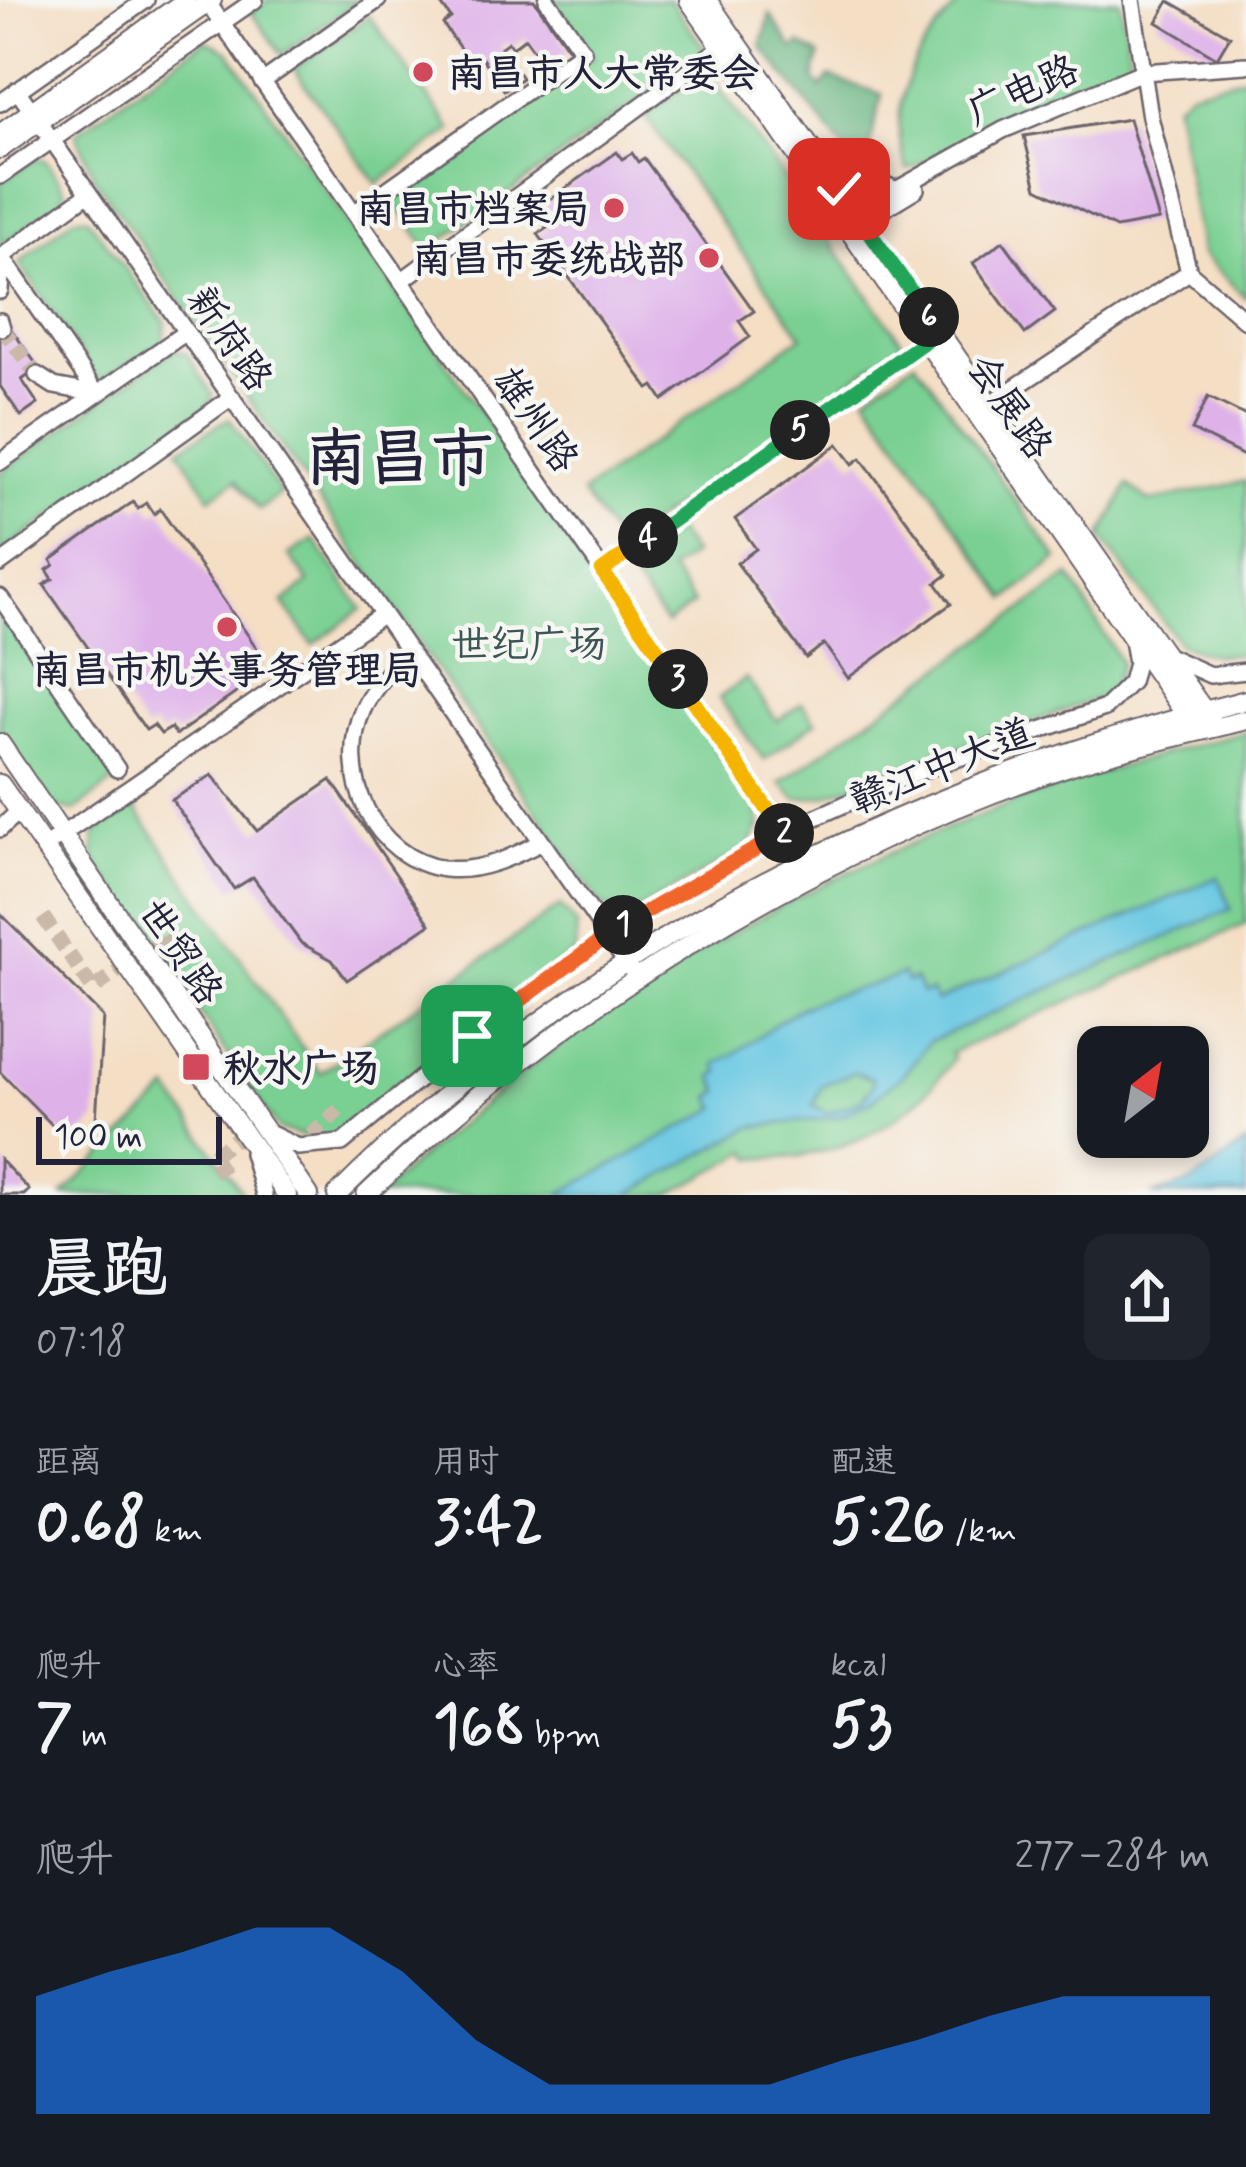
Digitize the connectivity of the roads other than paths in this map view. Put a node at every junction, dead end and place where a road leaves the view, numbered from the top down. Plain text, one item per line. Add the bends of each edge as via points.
1 (146, 0) edge
2 (186, 0) edge
3 (255, 0) edge
4 (378, 0) edge
5 (547, 0) edge
6 (689, 0) edge
7 (707, 0) edge
8 (1132, 0) edge
9 (208, 1) edge
10 (221, 22) junction
11 (727, 42) junction
12 (1246, 69) edge
13 (1143, 75) junction
14 (262, 82) junction
15 (17, 90) junction
16 (0, 103) edge
17 (35, 117) junction
18 (0, 134) edge
19 (52, 140) junction
20 (0, 149) edge
21 (0, 176) edge
22 (839, 189) junction
23 (89, 193) junction
24 (354, 213) junction
25 (862, 222) junction
26 (1, 257) edge
27 (1189, 272) junction
28 (401, 281) junction
29 (0, 291) edge
30 (1246, 321) edge
31 (186, 332) junction
32 (932, 336) junction
33 (38, 375) tunnel mouth
34 (97, 394) junction
35 (232, 398) junction
36 (990, 404) junction
37 (0, 462) edge
38 (0, 564) edge
39 (602, 571) junction
40 (0, 597) edge
41 (383, 614) junction
42 (1132, 637) junction
43 (408, 650) junction
44 (1165, 654) junction
45 (1246, 671) edge
46 (1246, 700) edge
47 (1246, 720) edge
48 (1201, 721) junction
49 (0, 743) edge
50 (117, 769) dead end
51 (0, 784) edge
52 (19, 811) junction
53 (0, 830) edge
54 (63, 833) junction
55 (785, 834) junction
56 (542, 842) junction
57 (44, 847) junction
58 (809, 868) junction
59 (608, 936) junction
60 (632, 970) junction
61 (254, 1131) junction
62 (264, 1195) edge
63 (287, 1195) edge
64 (309, 1195) edge
65 (337, 1195) edge
66 (366, 1195) edge

1 - 15 street
2 - 17 main road
3 - 10 street
4 - 14 street
5 - 24 street via 583,51
6 - 11 main road, 会展路
7 - 11 main road, 会展路
8 - 13 street
9 - 10 street, 雄州路
9 - 17 main road
10 - 14 street, 雄州路
10 - 19 street
11 - 22 main road, 会展路
11 - 28 street
11 - 32 main road, 会展路
12 - 13 street, 广电路
13 - 22 street, 广电路 via 1003,130 896,190 868,176
13 - 25 street, 广电路 via 1004,137
13 - 27 street
14 - 24 street, 雄州路
15 - 16 street
15 - 17 street, 新府路
17 - 18 main road
17 - 19 street, 新府路
17 - 20 main road
19 - 21 street
19 - 23 street, 新府路
22 - 25 main road, 会展路
23 - 26 street
23 - 31 street, 新府路
24 - 28 street, 雄州路
25 - 32 main road, 会展路
26 - 29 street
26 - 34 street
27 - 30 street
27 - 36 street
28 - 39 street, 雄州路
31 - 34 street
31 - 35 street, 新府路
32 - 36 main road, 会展路
32 - 39 street
32 - 42 main road, 会展路
33 - 34 street
34 - 37 street
35 - 38 street
35 - 41 street, 新府路
36 - 44 main road, 会展路
39 - 55 street, 雄州路
40 - 50 street
41 - 43 street, 新府路
41 - 54 street
42 - 48 main road, 会展路
42 - 55 street via 1131,682 1106,708 912,774
43 - 56 street, 新府路
43 - 56 street via 361,712 352,756 366,812 399,849 447,869 508,860
44 - 45 street via 1210,675
44 - 48 main road, 会展路
46 - 48 main road, 赣江中大道
47 - 48 main road, 赣江中大道
48 - 58 main road, 赣江中大道 via 981,780
49 - 54 main road, 世贸路
51 - 52 main road, 世贸路
52 - 53 street
52 - 57 main road, 世贸路
54 - 57 street
54 - 61 main road, 世贸路
55 - 58 street, 雄州路
55 - 59 street
56 - 59 street, 新府路
57 - 61 main road, 世贸路
58 - 60 main road, 赣江中大道
59 - 60 street, 新府路
59 - 61 street via 341,1143 298,1147
60 - 65 main road, 赣江中大道 via 464,1081
60 - 66 main road, 赣江中大道
61 - 62 street
61 - 63 main road, 世贸路
61 - 64 main road, 世贸路

